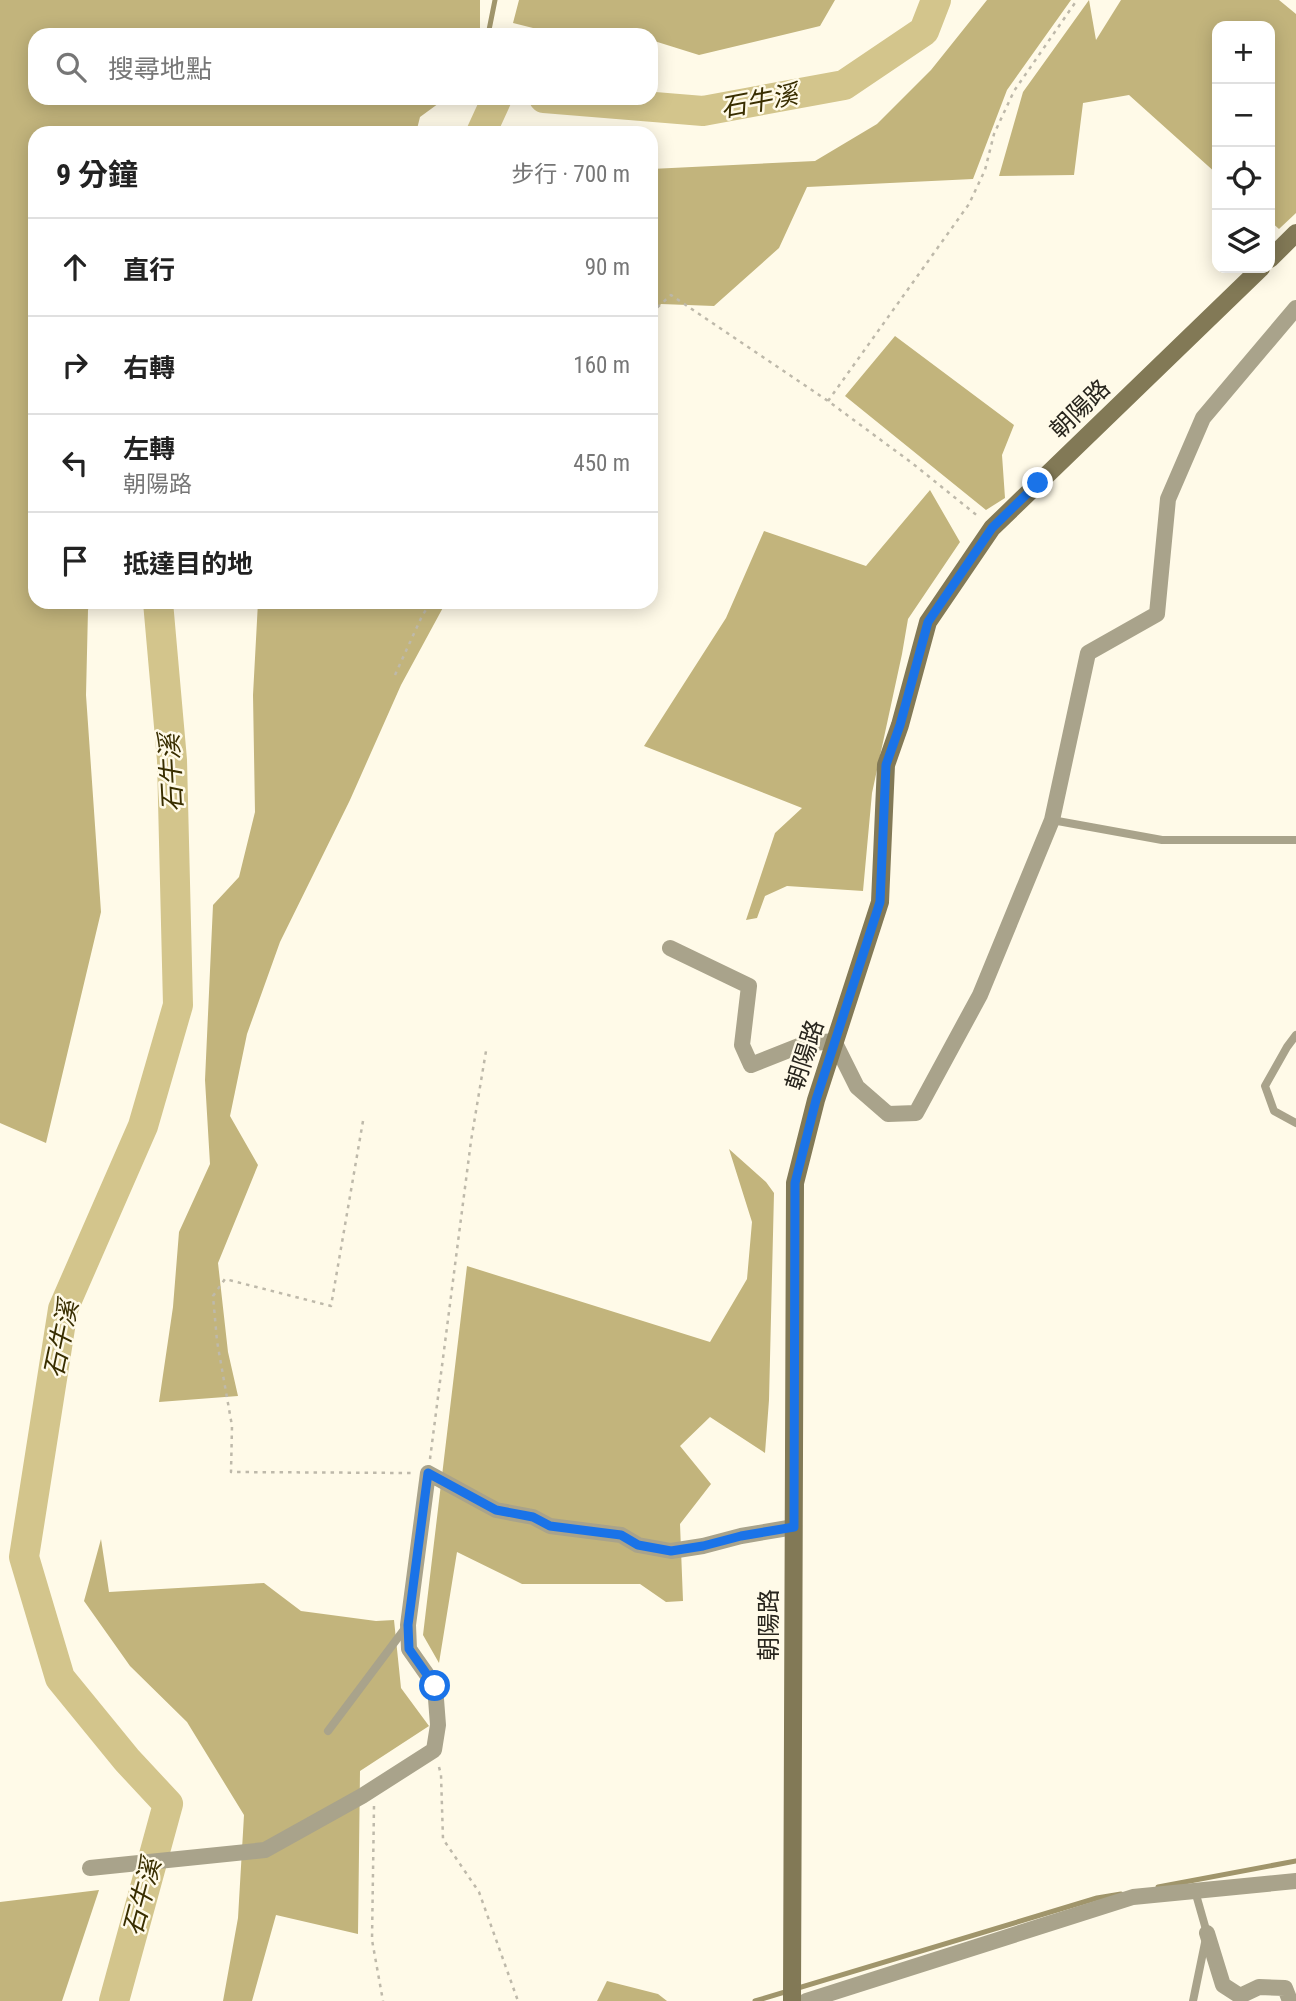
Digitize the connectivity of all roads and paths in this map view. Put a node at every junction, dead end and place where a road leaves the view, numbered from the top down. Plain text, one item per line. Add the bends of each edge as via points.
1 (1077, 0) edge
2 (1296, 233) edge
3 (1275, 255) edge
4 (1256, 273) edge
5 (658, 307) edge
6 (1296, 308) edge
7 (828, 401) junction
8 (992, 528) junction
9 (426, 609) edge
10 (395, 675) dead end
11 (1052, 820) junction
12 (1296, 840) edge
13 (670, 948) dead end
14 (1296, 1035) edge
15 (834, 1041) junction
16 (486, 1051) dead end
17 (363, 1121) dead end
18 (1296, 1123) edge
19 (428, 1473) junction
20 (794, 1527) junction
21 (408, 1625) junction
22 (328, 1731) dead end
23 (434, 1750) junction
24 (374, 1789) junction
25 (90, 1868) dead end
26 (1296, 1881) edge
27 (1195, 1891) junction
28 (1207, 1933) junction
29 (383, 2001) edge
30 (517, 2001) edge
31 (792, 2001) edge
32 (806, 2001) edge
33 (1193, 2001) edge
34 (1290, 2001) edge

1 - 7 path via 1014,91 969,204
2 - 3 main road
4 - 8 main road, 朝陽路
5 - 7 path via 671,295
6 - 11 street via 1203,418 1168,499 1157,614 1088,653
7 - 8 path
8 - 15 main road, 朝陽路 via 928,622 886,765 880,902
9 - 10 path
11 - 12 lane via 1162,840
11 - 15 street via 980,995 916,1113 888,1114 857,1087
13 - 15 street via 749,986 742,1045 751,1065 804,1044
14 - 18 lane via 1265,1086 1275,1111
15 - 20 main road, 朝陽路 via 795,1183
16 - 19 path
17 - 19 path via 331,1306 225,1279 213,1297 232,1426 231,1472
19 - 20 street via 496,1510 533,1517 550,1526 621,1535 638,1545 671,1551
19 - 21 street
20 - 31 main road, 朝陽路
21 - 22 lane
21 - 23 street via 409,1649 435,1686 438,1725
23 - 24 street
23 - 30 path via 441,1775 443,1839 479,1892
24 - 25 street via 265,1850
24 - 29 path via 372,1940
26 - 27 street
27 - 28 lane
27 - 32 street via 1133,1897
28 - 33 lane
28 - 34 street via 1223,1985 1240,1996 1259,1987 1285,1988

